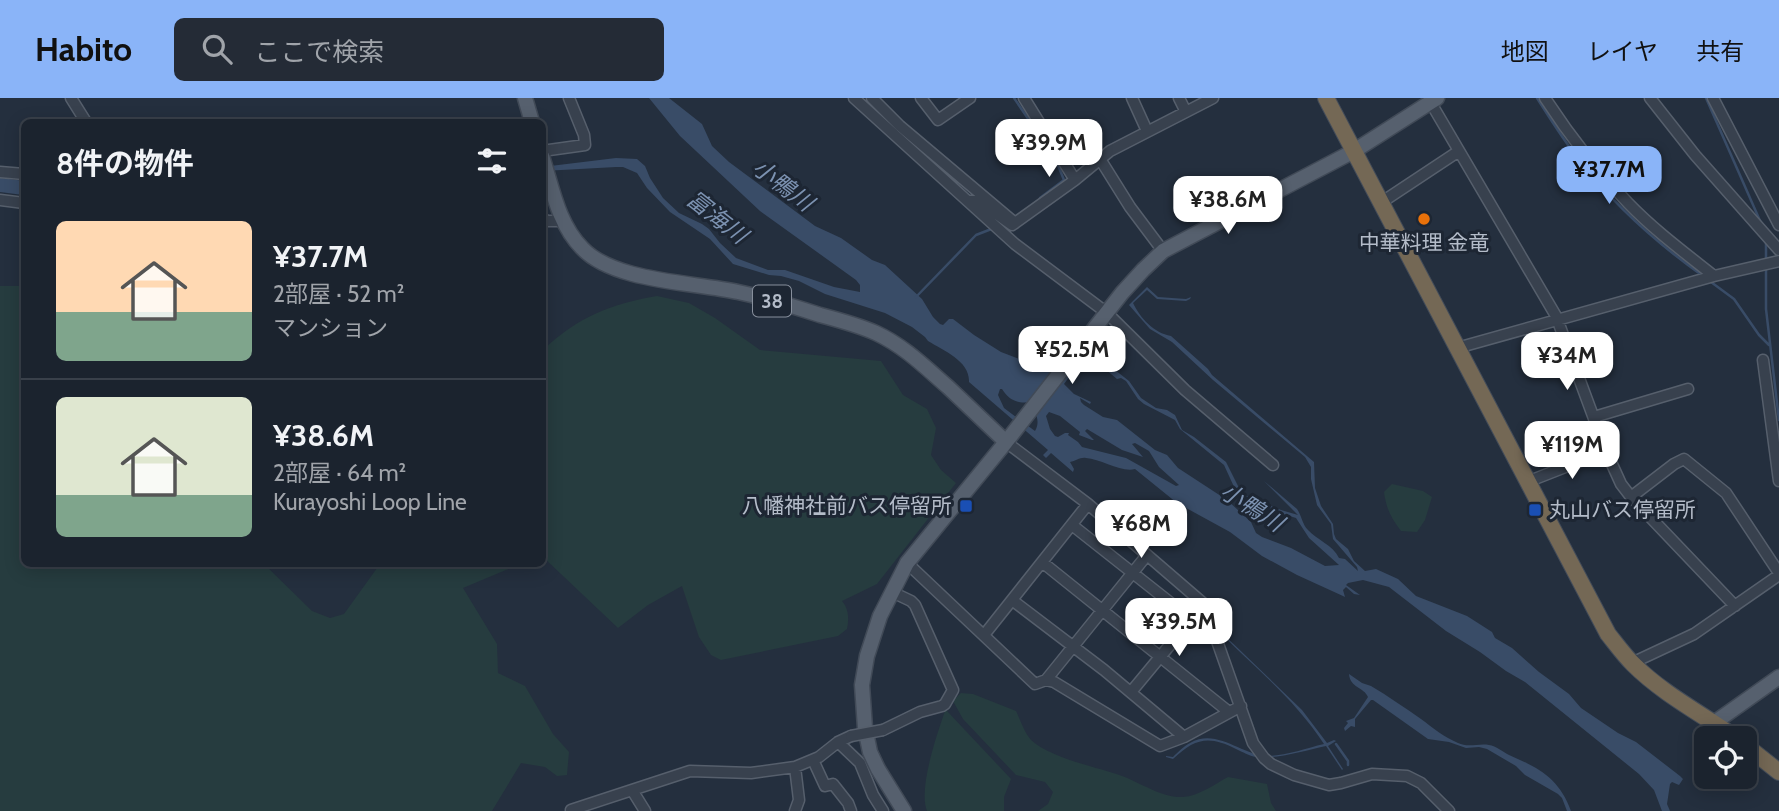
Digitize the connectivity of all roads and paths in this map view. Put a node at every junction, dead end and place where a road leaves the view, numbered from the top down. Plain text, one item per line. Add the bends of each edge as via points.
1 (71, 98) edge
2 (525, 98) edge
3 (569, 98) edge
4 (854, 98) edge
5 (872, 98) edge
6 (921, 98) edge
7 (970, 98) edge
8 (1024, 98) edge
9 (1132, 98) edge
10 (1179, 98) edge
11 (1213, 98) edge
12 (1326, 98) edge
13 (1545, 98) edge
14 (1650, 98) edge
15 (1713, 98) edge
16 (1432, 100) edge
17 (1185, 112) junction
18 (84, 119) edge
19 (531, 119) edge
20 (1147, 131) junction
21 (1354, 151) junction
22 (1459, 151) junction
23 (546, 152) edge
24 (1100, 159) junction
25 (546, 167) edge
26 (0, 172) edge
27 (21, 174) edge
28 (1075, 180) junction
29 (0, 200) edge
30 (967, 201) junction
31 (1382, 202) junction
32 (21, 203) edge
33 (546, 220) edge
34 (564, 221) junction
35 (1015, 223) junction
36 (1779, 225) edge
37 (1776, 246) edge
38 (1163, 251) junction
39 (1770, 263) edge
40 (1712, 277) junction
41 (1104, 318) junction
42 (1558, 321) junction
43 (1457, 348) junction
44 (1763, 360) dead end
45 (1688, 389) dead end
46 (1594, 417) junction
47 (1006, 442) junction
48 (1606, 451) junction
49 (1273, 465) dead end
50 (1779, 481) edge
51 (1527, 482) junction
52 (1631, 497) junction
53 (1088, 504) junction
54 (1072, 525) junction
55 (1147, 555) junction
56 (1042, 562) junction
57 (907, 563) junction
58 (1131, 572) junction
59 (1779, 574) edge
60 (892, 592) junction
61 (1012, 600) junction
62 (1204, 604) junction
63 (1735, 606) junction
64 (1101, 610) junction
65 (1191, 620) junction
66 (984, 635) junction
67 (1073, 646) junction
68 (1160, 657) junction
69 (1632, 663) junction
70 (1779, 677) edge
71 (1046, 680) junction
72 (1131, 692) junction
73 (1241, 706) junction
74 (1229, 712) junction
75 (1714, 723) junction
76 (1718, 726) edge
77 (1184, 737) junction
78 (838, 742) junction
79 (1757, 755) edge
80 (813, 760) junction
81 (795, 767) junction
82 (1779, 772) edge
83 (632, 790) junction
84 (571, 810) edge
85 (645, 811) edge
86 (794, 811) edge
87 (851, 811) edge
88 (883, 811) edge
89 (904, 811) edge
90 (1449, 811) edge

1 - 18 street
2 - 19 main road
3 - 23 street via 585,145
4 - 30 street
5 - 35 street
6 - 7 street via 937,120
8 - 28 street
9 - 20 street
10 - 17 street
11 - 17 street
12 - 21 highway
13 - 40 street via 1629,204
14 - 37 street
15 - 36 street
16 - 21 main road
16 - 22 street
17 - 20 street
20 - 24 street
21 - 31 highway
21 - 38 main road
22 - 31 street
22 - 42 street
24 - 28 street
24 - 38 street
25 - 34 main road, 38
26 - 27 street
28 - 35 street
29 - 32 street
30 - 35 street via 978,201
30 - 41 street
31 - 43 highway
33 - 34 street
34 - 47 main road, 38 via 583,250 609,267 736,291 879,335 917,359
38 - 41 main road
39 - 40 street
40 - 42 street
41 - 47 main road
41 - 49 street
42 - 43 street
42 - 46 street
43 - 51 highway
44 - 50 street
45 - 46 street
46 - 48 street
47 - 53 street
47 - 57 main road
48 - 51 street
48 - 52 street
51 - 69 highway via 1608,634
52 - 59 street via 1684,459 1726,493
52 - 63 street
53 - 54 street
53 - 55 street
54 - 56 street
54 - 58 street
55 - 58 street
55 - 62 street
56 - 61 street
56 - 64 street
57 - 60 main road
57 - 66 street
58 - 64 street
58 - 65 street
59 - 63 street
60 - 78 street, bridge via 915,606 953,690 942,706
60 - 89 main road via 867,656 863,710 870,751
61 - 66 street
61 - 67 street
62 - 65 street
62 - 73 street
63 - 69 street via 1694,634
64 - 67 street
64 - 68 street
65 - 68 street
66 - 71 street via 1035,684
67 - 71 street
67 - 72 street
68 - 72 street
68 - 74 street
69 - 75 highway via 1678,701
70 - 75 main road
71 - 77 street via 1160,746
72 - 77 street
73 - 74 street
73 - 90 street via 1253,743 1271,764 1329,785 1372,774 1406,776 1421,783
74 - 77 street
75 - 76 highway
78 - 80 street
78 - 88 street via 860,763
79 - 82 highway
80 - 81 street
80 - 87 street via 825,786 833,784
81 - 83 street via 751,773 690,771
81 - 86 street via 799,800
83 - 84 street
83 - 85 street

